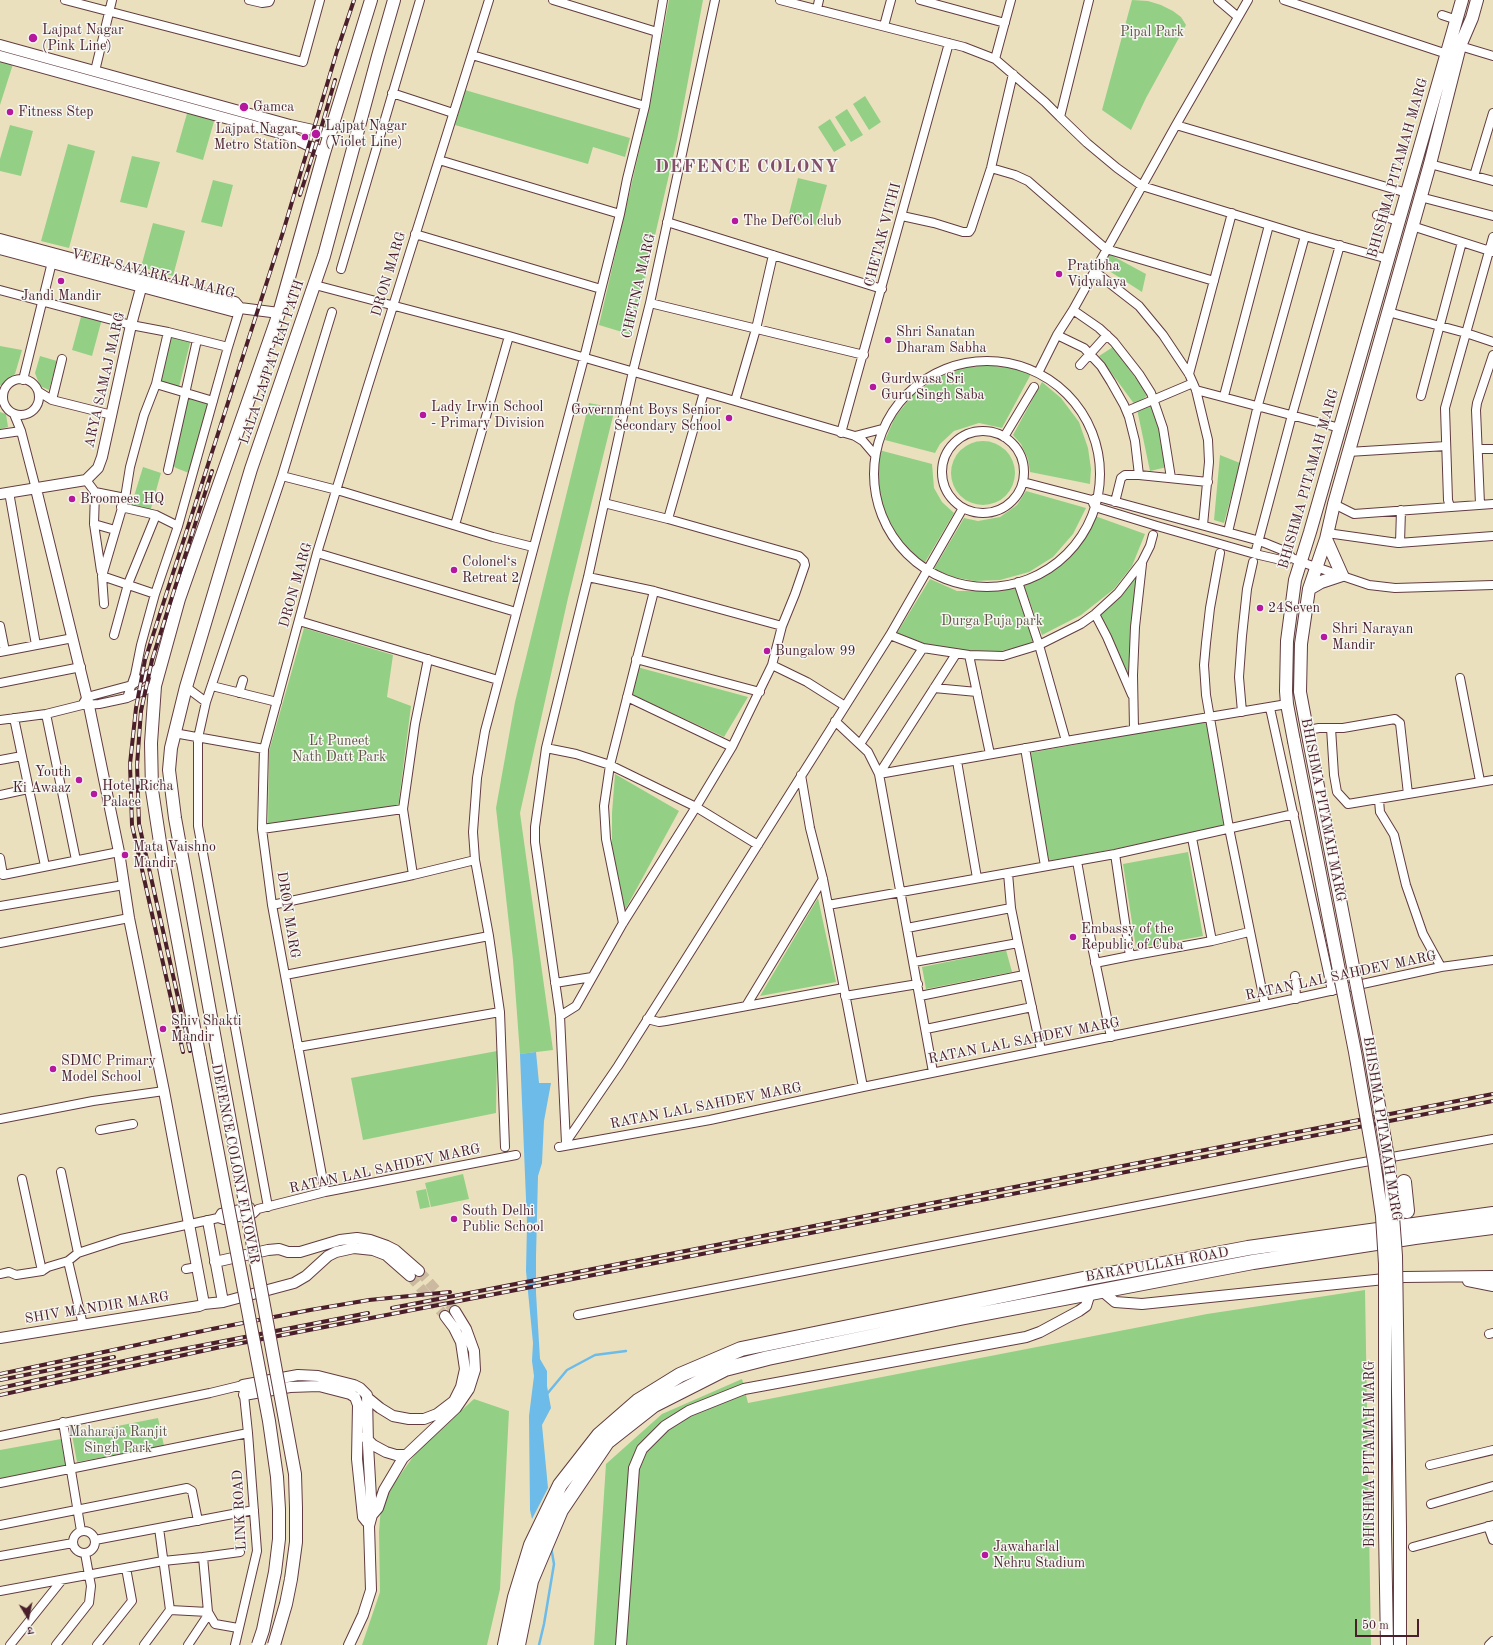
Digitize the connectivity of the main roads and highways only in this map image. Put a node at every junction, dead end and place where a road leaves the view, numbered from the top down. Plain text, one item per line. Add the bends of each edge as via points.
1 (371, 0) edge
2 (394, 0) edge
3 (1462, 0) edge
4 (1476, 0) edge
5 (1326, 536) junction
6 (1309, 589) junction
7 (155, 686) joint
8 (174, 733) joint
9 (1404, 1182) dead end
10 (1407, 1211) dead end
11 (1493, 1214) edge
12 (1493, 1227) edge
13 (826, 1339) junction
14 (258, 1645) edge
15 (274, 1645) edge
16 (505, 1645) edge
17 (518, 1645) edge
18 (1387, 1645) edge
19 (1400, 1645) edge

1 - 7 main road, LALA LAJPAT RAI PATH via 279,313 179,599
2 - 8 main road, LALA LAJPAT RAI PATH via 315,285 252,469
3 - 18 main road, BHISHMA PITAMAH MARG, bridge via 1340,428 1296,560 1287,641 1287,704 1355,1052 1382,1216 1385,1264
4 - 5 main road, BHISHMA PITAMAH MARG via 1472,18 1460,46 1430,164
5 - 6 main road, BHISHMA PITAMAH MARG
5 - 6 main road via 1342,575
6 - 19 main road, BHISHMA PITAMAH MARG, bridge via 1302,644 1300,692 1389,1164 1396,1256
7 - 14 main road, DEFENCE COLONY FLYOVER, bridge via 151,743 152,790 277,1476 280,1509 276,1566
8 - 15 main road, DEFENCE COLONY FLYOVER, bridge via 169,770 175,818 295,1474 296,1542 286,1604
9 - 10 highway
11 - 13 highway, BARAPULLAH ROAD via 1248,1248 1083,1279
12 - 13 highway, BARAPULLAH ROAD via 1253,1262
13 - 16 highway via 741,1349 680,1375 638,1401 599,1435 560,1485 531,1545 515,1597
13 - 17 highway via 725,1369 654,1405 607,1442 561,1510 531,1581

